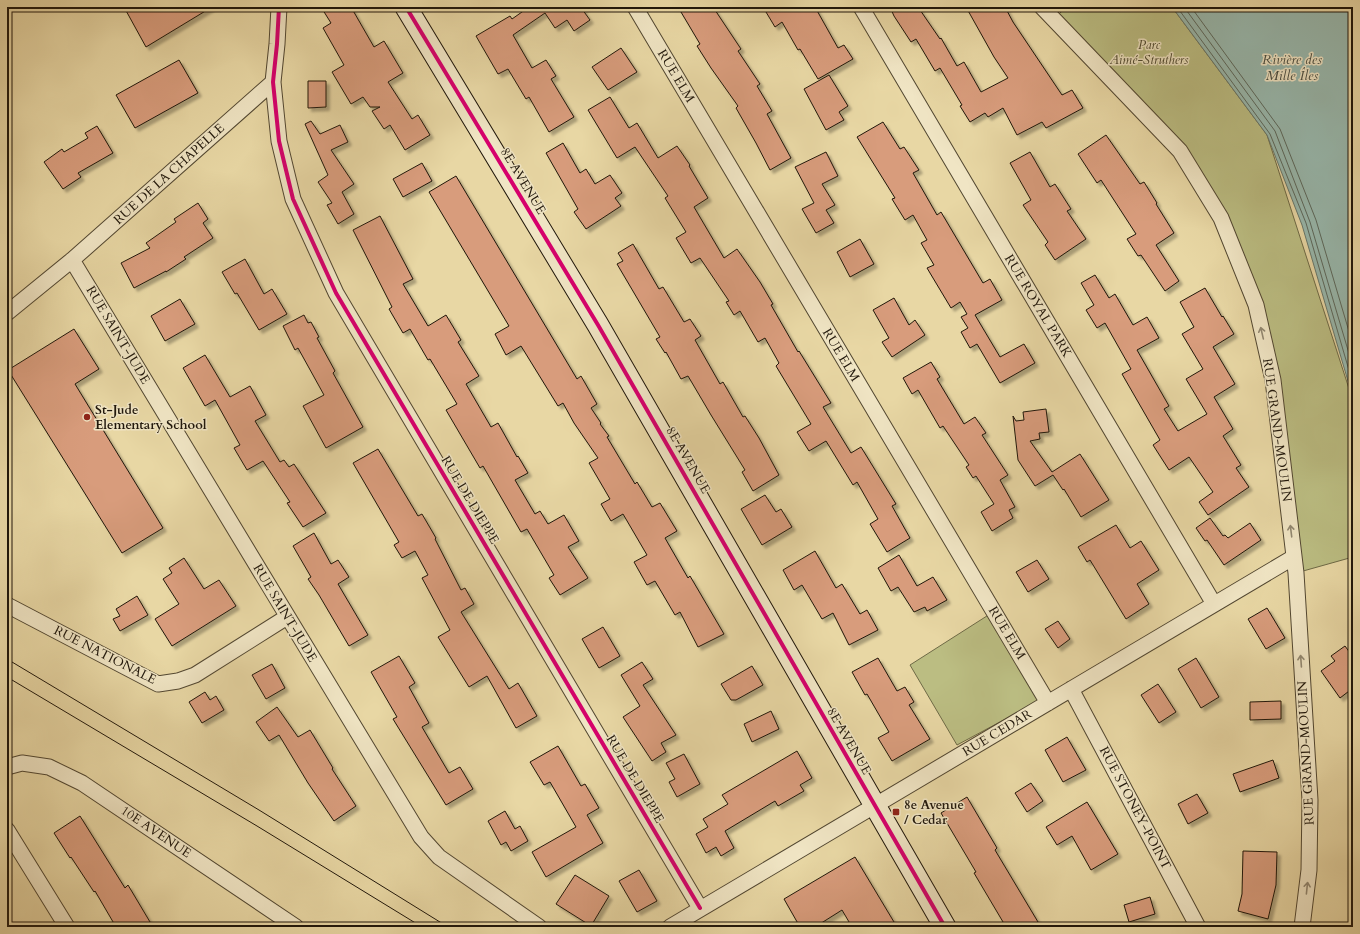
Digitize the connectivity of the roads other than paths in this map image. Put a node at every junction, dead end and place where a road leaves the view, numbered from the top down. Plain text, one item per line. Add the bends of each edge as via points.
1 (279, 7) edge
2 (406, 7) edge
3 (635, 7) edge
4 (861, 7) edge
5 (1042, 7) edge
6 (273, 82) junction
7 (72, 260) junction
8 (7, 313) edge
9 (1294, 557) junction
10 (1214, 604) junction
11 (7, 605) edge
12 (287, 617) junction
13 (1071, 689) junction
14 (1048, 703) junction
15 (7, 767) edge
16 (875, 805) junction
17 (7, 830) edge
18 (700, 908) junction
19 (67, 927) edge
20 (296, 927) edge
21 (539, 927) edge
22 (670, 927) edge
23 (945, 927) edge
24 (1198, 927) edge
25 (1302, 927) edge

1 - 6 street
2 - 16 street, 8E AVENUE via 598,325
3 - 14 street, RUE ELM
4 - 10 street, RUE ROYAL PARK
9 -> 5 street, RUE GRAND-MOULIN via 1271,372 1256,305 1221,218 1180,151
6 - 7 street, RUE DE LA CHAPELLE
6 - 18 street, RUE DE DIEPPE via 279,141 293,199 336,293
7 - 8 street, RUE DE LA CHAPELLE
7 - 12 street, RUE SAINT-JUDE
9 - 10 street, RUE CEDAR
25 -> 9 street, RUE GRAND-MOULIN via 1309,870 1310,800
10 - 13 street, RUE CEDAR
11 - 12 street, RUE NATIONALE via 158,684 195,675
12 - 21 street, RUE SAINT-JUDE via 421,837 439,857
13 - 14 street, RUE CEDAR
13 - 24 street, RUE STONEY-POINT
14 - 16 street, RUE CEDAR
15 - 20 street, 10E AVENUE via 22,763 49,767 82,783
16 - 18 street, RUE CEDAR
16 - 23 street, 8E AVENUE
17 - 19 street
18 - 22 street

